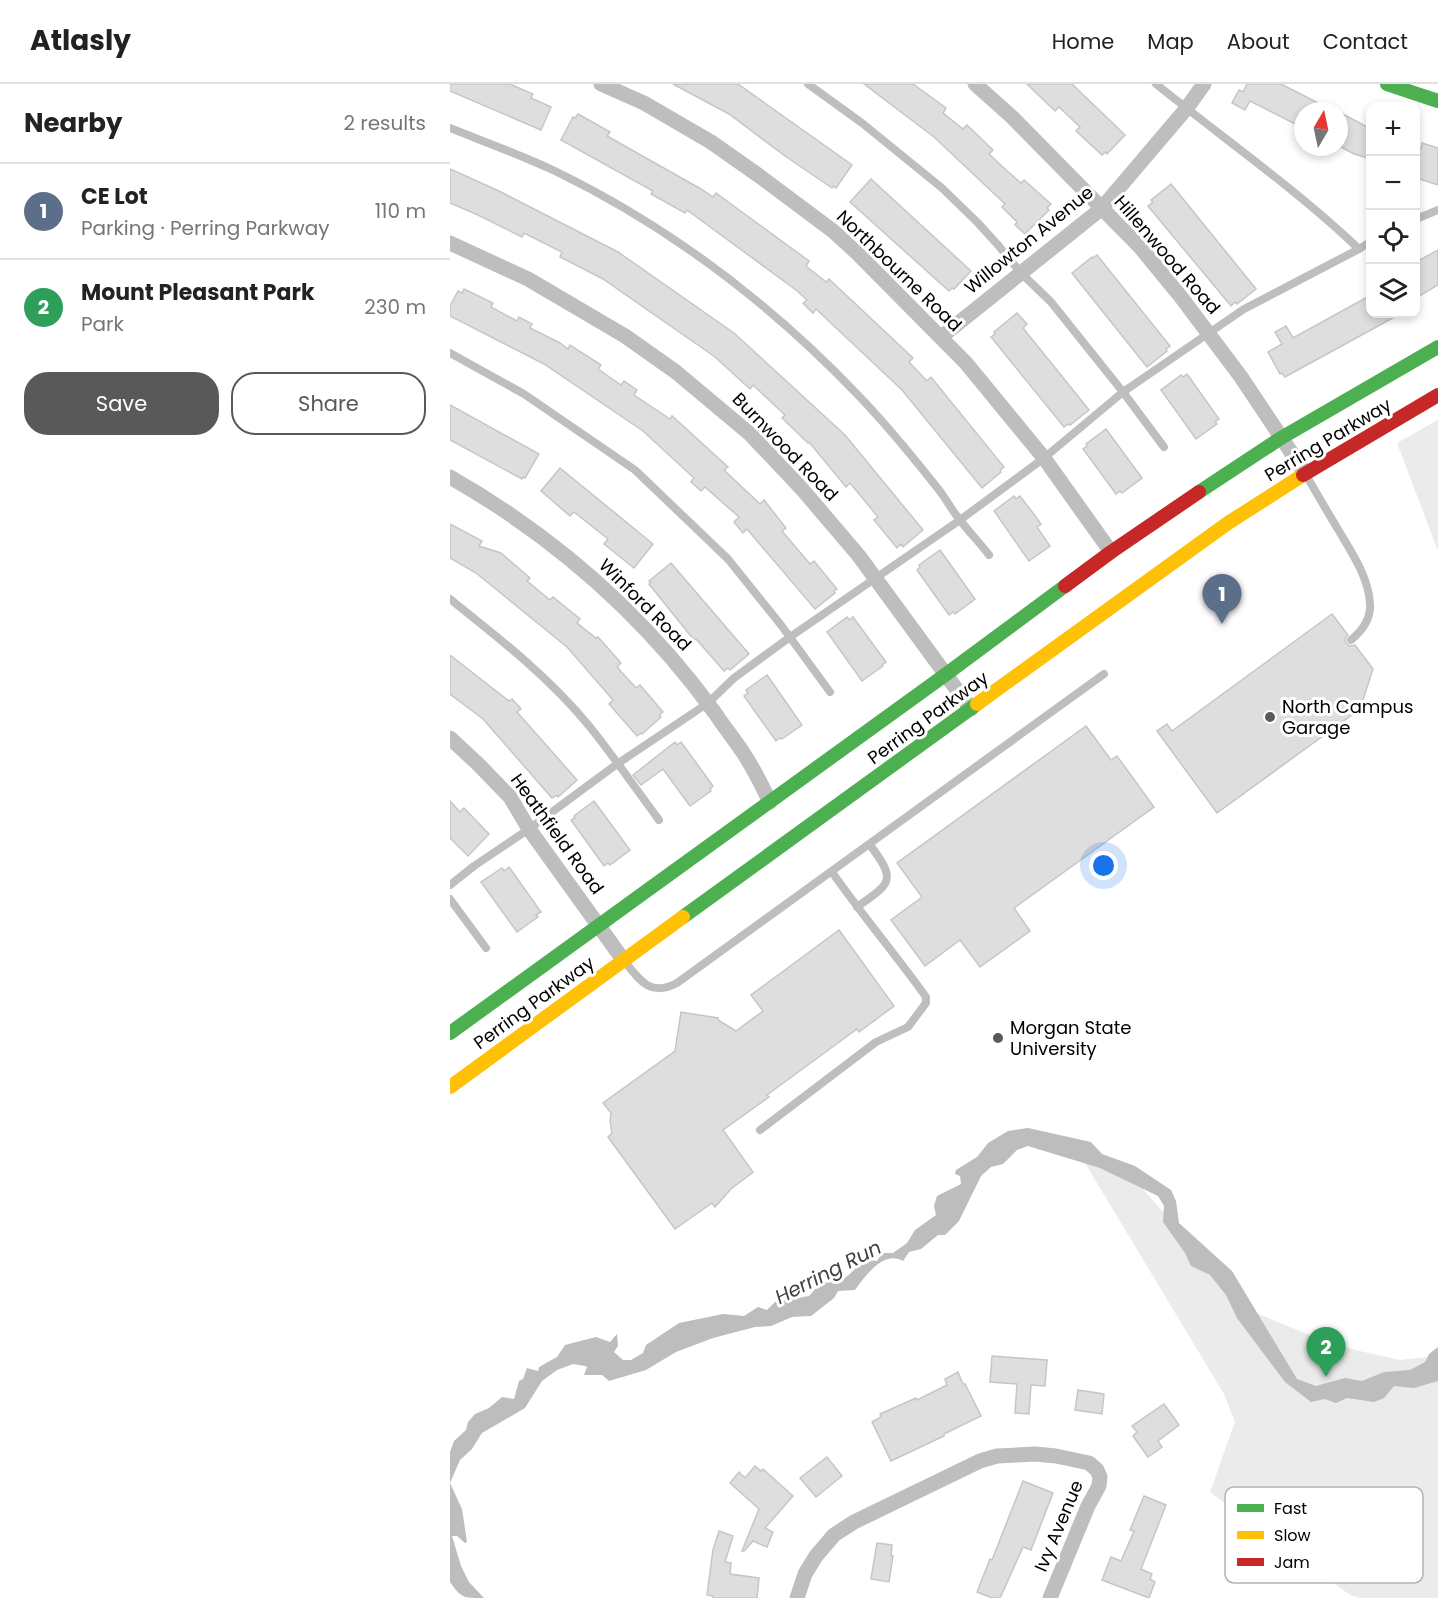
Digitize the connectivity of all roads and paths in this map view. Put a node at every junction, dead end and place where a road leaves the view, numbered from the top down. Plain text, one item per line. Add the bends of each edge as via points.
1 (601, 84) edge
2 (808, 84) edge
3 (975, 84) edge
4 (1156, 84) edge
5 (1204, 84) edge
6 (1392, 85) edge
7 (1438, 101) edge
8 (1186, 109) junction
9 (450, 128) edge
10 (1101, 209) junction
11 (1438, 210) edge
12 (1420, 217) edge
13 (450, 243) edge
14 (1366, 245) edge
15 (1359, 249) junction
16 (1021, 273) junction
17 (1209, 333) junction
18 (941, 337) junction
19 (1438, 347) edge
20 (450, 353) edge
21 (1124, 392) junction
22 (1438, 395) edge
23 (1281, 438) junction
24 (1164, 447) dead end
25 (1044, 458) junction
26 (1305, 473) junction
27 (450, 477) edge
28 (960, 520) junction
29 (1111, 552) junction
30 (989, 555) dead end
31 (875, 579) junction
32 (450, 599) edge
33 (790, 637) junction
34 (1351, 640) dead end
35 (945, 675) junction
36 (1104, 675) dead end
37 (830, 692) dead end
38 (708, 703) junction
39 (971, 709) junction
40 (450, 738) edge
41 (617, 764) junction
42 (770, 802) junction
43 (659, 820) dead end
44 (529, 829) junction
45 (870, 844) junction
46 (832, 872) junction
47 (450, 885) edge
48 (450, 898) edge
49 (857, 907) junction
50 (599, 926) junction
51 (486, 948) dead end
52 (624, 961) junction
53 (450, 1033) edge
54 (450, 1087) edge
55 (760, 1130) dead end
56 (797, 1598) edge
57 (1050, 1598) edge

1 - 18 street, Northbourne Road via 691,130 759,175 841,238
2 - 16 lane via 942,188
3 - 10 street, Hillenwood Road
4 - 8 lane
5 - 8 street, Willowton Avenue
6 - 7 main road
8 - 10 street, Willowton Avenue
8 - 15 lane via 1320,213
9 - 28 lane via 554,171 619,205 739,286 857,394 903,445
10 - 16 street, Willowton Avenue
10 - 17 street, Hillenwood Road via 1140,247
11 - 12 lane
13 - 31 street, Burnwood Road via 538,284 676,372 750,434 802,489
14 - 15 lane
15 - 17 lane via 1244,309
16 - 18 street, Willowton Avenue
16 - 21 lane via 1051,302
17 - 21 lane
17 - 23 street, Hillenwood Road
18 - 25 street, Northbourne Road
19 - 23 main road, Perring Parkway
20 - 33 lane via 524,394 635,470 728,559
21 - 24 lane
21 - 25 lane
22 - 26 main road, Perring Parkway
23 - 26 street, Hillenwood Road
23 - 29 main road, Perring Parkway
25 - 28 lane
25 - 29 street, Northbourne Road
26 - 34 lane via 1359,566 1369,595 1367,620
26 - 39 main road, Perring Parkway via 1228,523
27 - 38 street, Winford Road via 525,524 594,579 668,652
28 - 30 lane
28 - 31 lane
29 - 35 main road, Perring Parkway
31 - 33 lane
31 - 35 street, Burnwood Road
32 - 41 lane via 538,672 590,726
33 - 37 lane
33 - 38 lane via 734,678
35 - 39 street, Burnwood Road
35 - 42 main road, Perring Parkway
36 - 45 lane
38 - 41 lane
38 - 42 street, Winford Road via 744,754
39 - 52 main road, Perring Parkway
40 - 44 street, Heathfield Road via 510,797
41 - 43 lane
41 - 44 lane
42 - 50 main road, Perring Parkway
44 - 47 lane
44 - 50 street, Heathfield Road
45 - 46 lane
45 - 49 lane via 886,866 886,879 882,889
46 - 49 lane
46 - 52 lane via 670,987 658,989 641,982
48 - 51 lane
49 - 55 lane via 898,957 926,997 926,1003 908,1027 876,1042
50 - 52 street, Heathfield Road
50 - 53 main road, Perring Parkway
52 - 54 main road, Perring Parkway
56 - 57 street, Ivy Avenue via 804,1574 816,1556 834,1535 854,1521 980,1461 1035,1454 1089,1463 1100,1478

